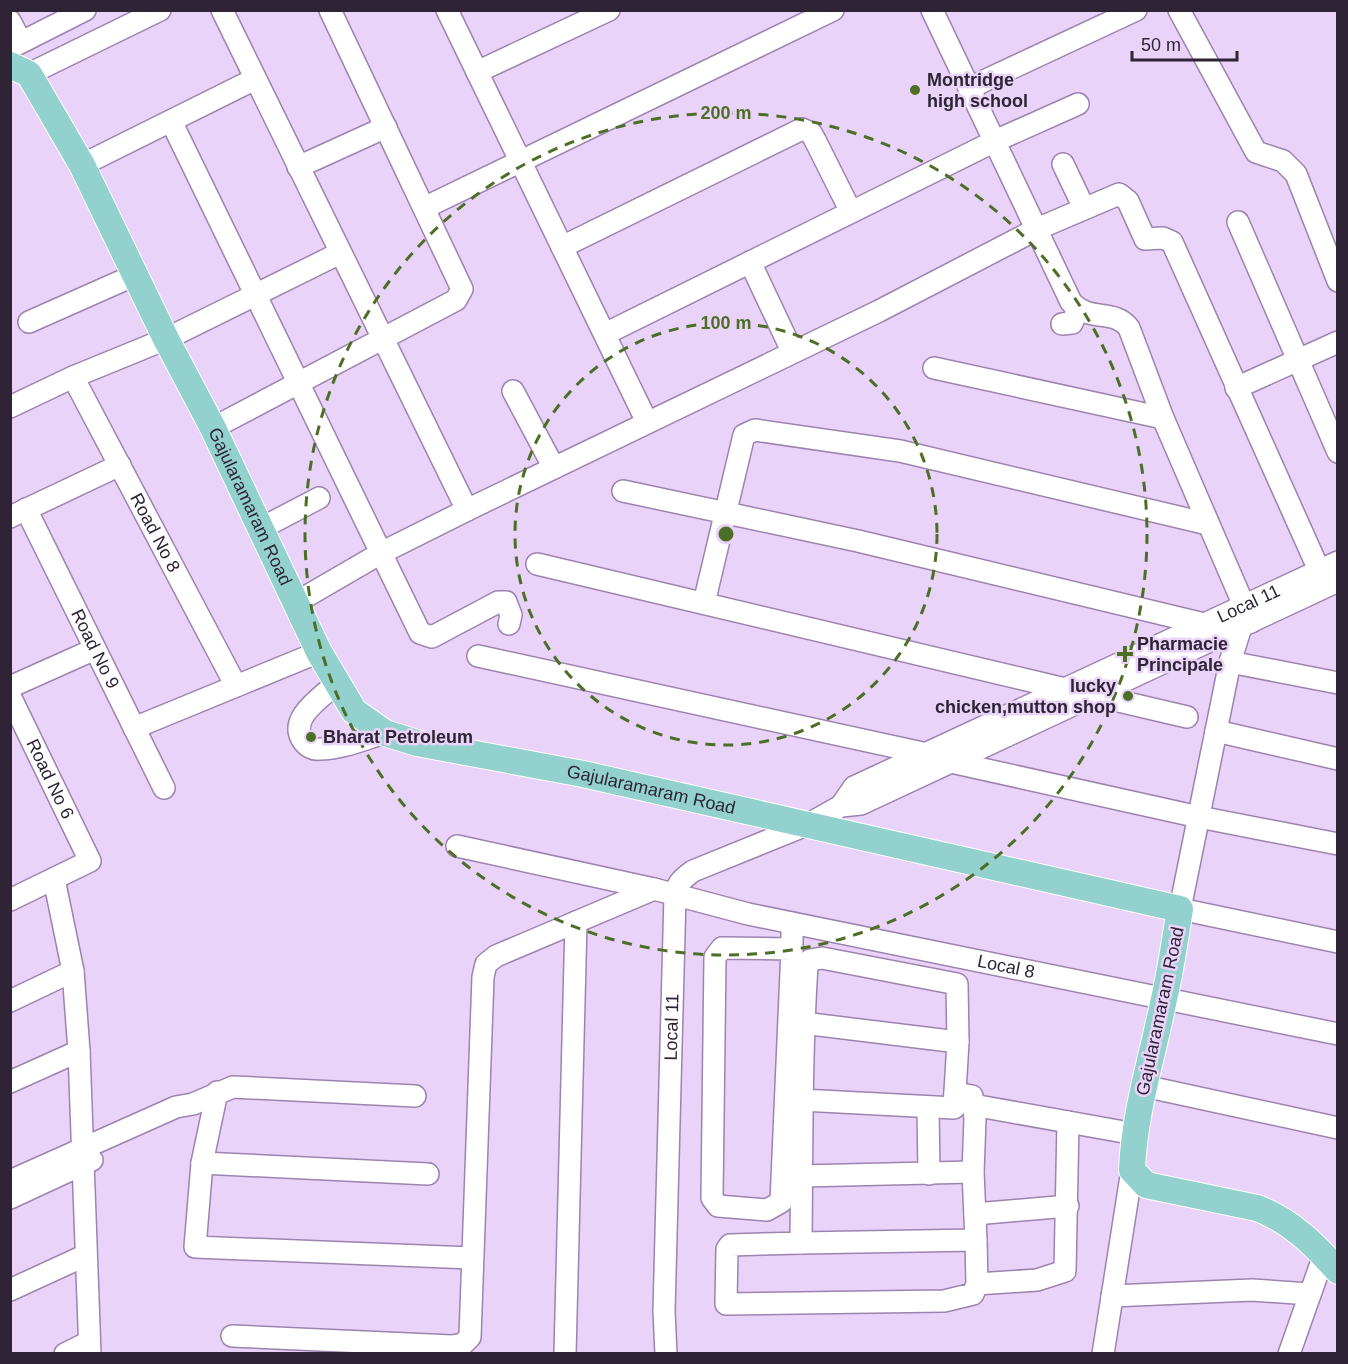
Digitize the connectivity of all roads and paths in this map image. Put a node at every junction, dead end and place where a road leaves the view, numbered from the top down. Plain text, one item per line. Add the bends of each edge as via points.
1 (85, 10) edge
2 (160, 10) edge
3 (222, 10) edge
4 (330, 10) edge
5 (447, 10) edge
6 (609, 10) edge
7 (834, 10) edge
8 (932, 10) edge
9 (1136, 10) edge
10 (1179, 10) edge
11 (10, 21) edge
12 (16, 45) edge
13 (20, 70) edge
14 (477, 72) junction
15 (255, 79) junction
16 (969, 88) junction
17 (1078, 104) dead end
18 (171, 121) junction
19 (386, 127) junction
20 (995, 141) junction
21 (521, 162) junction
22 (1063, 164) dead end
23 (82, 165) junction
24 (298, 167) junction
25 (424, 208) junction
26 (1084, 208) junction
27 (851, 212) junction
28 (1238, 222) dead end
29 (1037, 229) junction
30 (562, 247) junction
31 (340, 253) junction
32 (750, 262) junction
33 (135, 275) junction
34 (1338, 281) edge
35 (256, 295) junction
36 (1078, 309) junction
37 (29, 321) dead end
38 (1062, 324) dead end
39 (605, 334) junction
40 (166, 339) junction
41 (383, 340) junction
42 (1338, 342) edge
43 (792, 351) junction
44 (1298, 360) junction
45 (934, 368) dead end
46 (74, 377) junction
47 (297, 384) junction
48 (1236, 388) junction
49 (513, 391) dead end
50 (10, 407) edge
51 (1164, 418) junction
52 (647, 422) junction
53 (213, 428) junction
54 (1338, 452) edge
55 (120, 465) junction
56 (554, 468) junction
57 (623, 491) dead end
58 (319, 498) dead end
59 (466, 510) junction
60 (18, 513) edge
61 (726, 514) junction
62 (1208, 524) junction
63 (260, 529) junction
64 (381, 553) junction
65 (537, 564) dead end
66 (1328, 566) edge
67 (1338, 581) edge
68 (296, 603) junction
69 (704, 603) junction
70 (1245, 618) junction
71 (509, 624) dead end
72 (1204, 624) junction
73 (95, 649) junction
74 (319, 652) junction
75 (478, 656) dead end
76 (1230, 662) junction
77 (1116, 675) junction
78 (1338, 682) edge
79 (337, 683) junction
80 (236, 686) junction
81 (10, 687) edge
82 (1065, 689) junction
83 (1093, 695) junction
84 (10, 696) edge
85 (1187, 717) dead end
86 (134, 728) junction
87 (1216, 731) junction
88 (385, 733) junction
89 (973, 742) junction
90 (927, 754) junction
91 (1338, 759) edge
92 (951, 762) junction
93 (164, 788) dead end
94 (841, 806) junction
95 (1199, 817) junction
96 (809, 824) junction
97 (1338, 843) edge
98 (457, 846) dead end
99 (54, 879) junction
100 (654, 889) junction
101 (675, 896) junction
102 (10, 900) edge
103 (1180, 909) junction
104 (576, 922) junction
105 (792, 923) junction
106 (1338, 942) edge
107 (792, 949) junction
108 (73, 971) junction
109 (1164, 999) junction
110 (10, 1001) edge
111 (803, 1023) junction
112 (1338, 1034) edge
113 (958, 1042) junction
114 (79, 1051) junction
115 (10, 1082) edge
116 (1144, 1086) junction
117 (217, 1092) junction
118 (955, 1093) junction
119 (415, 1096) dead end
120 (802, 1100) junction
121 (928, 1109) junction
122 (974, 1112) junction
123 (1067, 1128) junction
124 (1338, 1128) edge
125 (1133, 1150) junction
126 (82, 1157) junction
127 (202, 1163) junction
128 (972, 1172) junction
129 (428, 1174) dead end
130 (929, 1174) junction
131 (802, 1176) junction
132 (10, 1181) edge
133 (10, 1198) edge
134 (1068, 1206) junction
135 (975, 1214) junction
136 (976, 1240) junction
137 (801, 1243) junction
138 (84, 1256) junction
139 (471, 1258) junction
140 (1331, 1263) edge
141 (977, 1284) junction
142 (10, 1290) edge
143 (1310, 1294) junction
144 (1112, 1296) junction
145 (232, 1336) dead end
146 (90, 1348) edge
147 (65, 1353) edge
148 (565, 1353) edge
149 (666, 1353) edge
150 (1103, 1353) edge
151 (1289, 1353) edge

1 - 12 street
2 - 13 street
3 - 15 street
4 - 19 street
5 - 14 street
6 - 14 street
7 - 21 street
8 - 16 street
9 - 16 street
10 - 34 street via 1256,152 1283,161 1296,174
11 - 12 street
13 - 23 main road, Gajularamaram Road
14 - 21 street
15 - 18 street
15 - 24 street
16 - 20 street
17 - 20 street
18 - 23 street
18 - 35 street
19 - 24 street
19 - 25 street
20 - 27 street
20 - 29 street
21 - 25 street
21 - 30 street
22 - 26 street
23 - 33 main road, Gajularamaram Road
24 - 31 street
25 - 41 street via 462,289 456,300
26 - 29 street
26 - 48 street via 1119,194 1128,201 1145,239 1172,242
27 - 30 street via 811,133 802,129
27 - 32 street
28 - 44 street
29 - 36 street via 1071,302
29 - 43 street
30 - 39 street
31 - 35 street
31 - 41 street
32 - 39 street
32 - 43 street
33 - 37 street
33 - 40 main road, Gajularamaram Road
35 - 40 street
35 - 47 street
36 - 38 street via 1071,323
36 - 51 street via 1085,314 1123,321
39 - 52 street
40 - 46 street
40 - 53 main road, Gajularamaram Road
41 - 47 street
41 - 59 street
42 - 44 street
43 - 52 street
44 - 48 street
44 - 54 street
45 - 51 street
46 - 50 street
46 - 55 street, Road No 8
47 - 53 street
47 - 64 street
48 - 66 street
49 - 56 street
51 - 62 street
52 - 56 street
53 - 63 main road, Gajularamaram Road
55 - 60 street
55 - 80 street, Road No 8
56 - 59 street
57 - 61 street
58 - 63 street
59 - 64 street
60 - 73 street, Road No 9
61 - 62 street via 744,435 762,430 900,451
61 - 69 street
61 - 72 street via 858,541
62 - 70 street
63 - 68 main road, Gajularamaram Road
64 - 68 street
64 - 71 street via 420,633 425,636 432,637 498,602 509,606
65 - 69 street
66 - 70 street, Local 11
67 - 70 street, Local 11
68 - 74 main road, Gajularamaram Road
69 - 82 street
70 - 72 street, Local 11
70 - 76 street
70 - 77 street, Local 11
72 - 77 street, Local 11
73 - 81 street
73 - 86 street, Road No 9
74 - 79 main road, Gajularamaram Road
74 - 80 street
75 - 90 street
76 - 78 street
76 - 87 street
77 - 82 street, Local 11
77 - 83 street, Local 11
79 - 88 main road, Gajularamaram Road via 354,711
79 - 88 street via 299,722 299,735 306,745 318,750
80 - 86 street
82 - 89 street, Local 11
83 - 85 street
83 - 89 street, Local 11
84 - 99 street, Road No 6 via 90,861
86 - 93 street, Road No 9
87 - 91 street
87 - 95 street
88 - 96 main road, Gajularamaram Road via 417,743 583,774
89 - 90 street, Local 11
89 - 92 street, Local 11
90 - 94 street, Local 11 via 854,787
92 - 94 street, Local 11 via 861,804
92 - 95 street
94 - 96 street, Local 11
95 - 97 street
95 - 103 street
96 - 101 street, Local 11 via 693,871 677,885
96 - 103 main road, Gajularamaram Road
98 - 100 street, Local 8
99 - 102 street
99 - 108 street
100 - 101 street, Local 8
100 - 104 street
101 - 105 street, Local 8
101 - 149 street, Local 11
103 - 106 street
103 - 109 main road, Gajularamaram Road
104 - 139 street via 496,956 486,964
104 - 148 street
105 - 107 street
105 - 109 street, Local 8
107 - 107 street via 780,1202 767,1210 718,1206 712,1198 715,957 722,948
108 - 110 street
108 - 114 street
109 - 112 street, Local 8
109 - 116 main road, Gajularamaram Road
111 - 113 street
111 - 113 street via 807,965 816,957 952,981 959,993
111 - 120 street
113 - 118 street
114 - 115 street
114 - 126 street
116 - 124 street
116 - 125 main road, Gajularamaram Road
117 - 119 street via 233,1087 271,1087
117 - 126 street via 193,1104 176,1107
117 - 127 street
118 - 121 street via 954,1108
118 - 122 street via 972,1096
120 - 121 street
120 - 131 street
121 - 130 street
122 - 123 street
122 - 128 street
123 - 125 street
123 - 134 street
125 - 140 main road via 1146,1185 1275,1215
125 - 144 street
126 - 132 street
126 - 133 street
126 - 138 street
127 - 129 street
127 - 139 street via 195,1247
128 - 130 street
128 - 135 street
130 - 131 street
131 - 137 street
134 - 135 street
134 - 141 street via 1065,1271 1037,1280
135 - 136 street
136 - 137 street
136 - 141 street
137 - 141 street via 730,1245 726,1304 944,1301 973,1294
138 - 142 street
138 - 146 street
139 - 145 street via 470,1337 463,1344
140 - 143 street
143 - 144 street via 1252,1290
143 - 151 street
144 - 150 street
146 - 147 street

